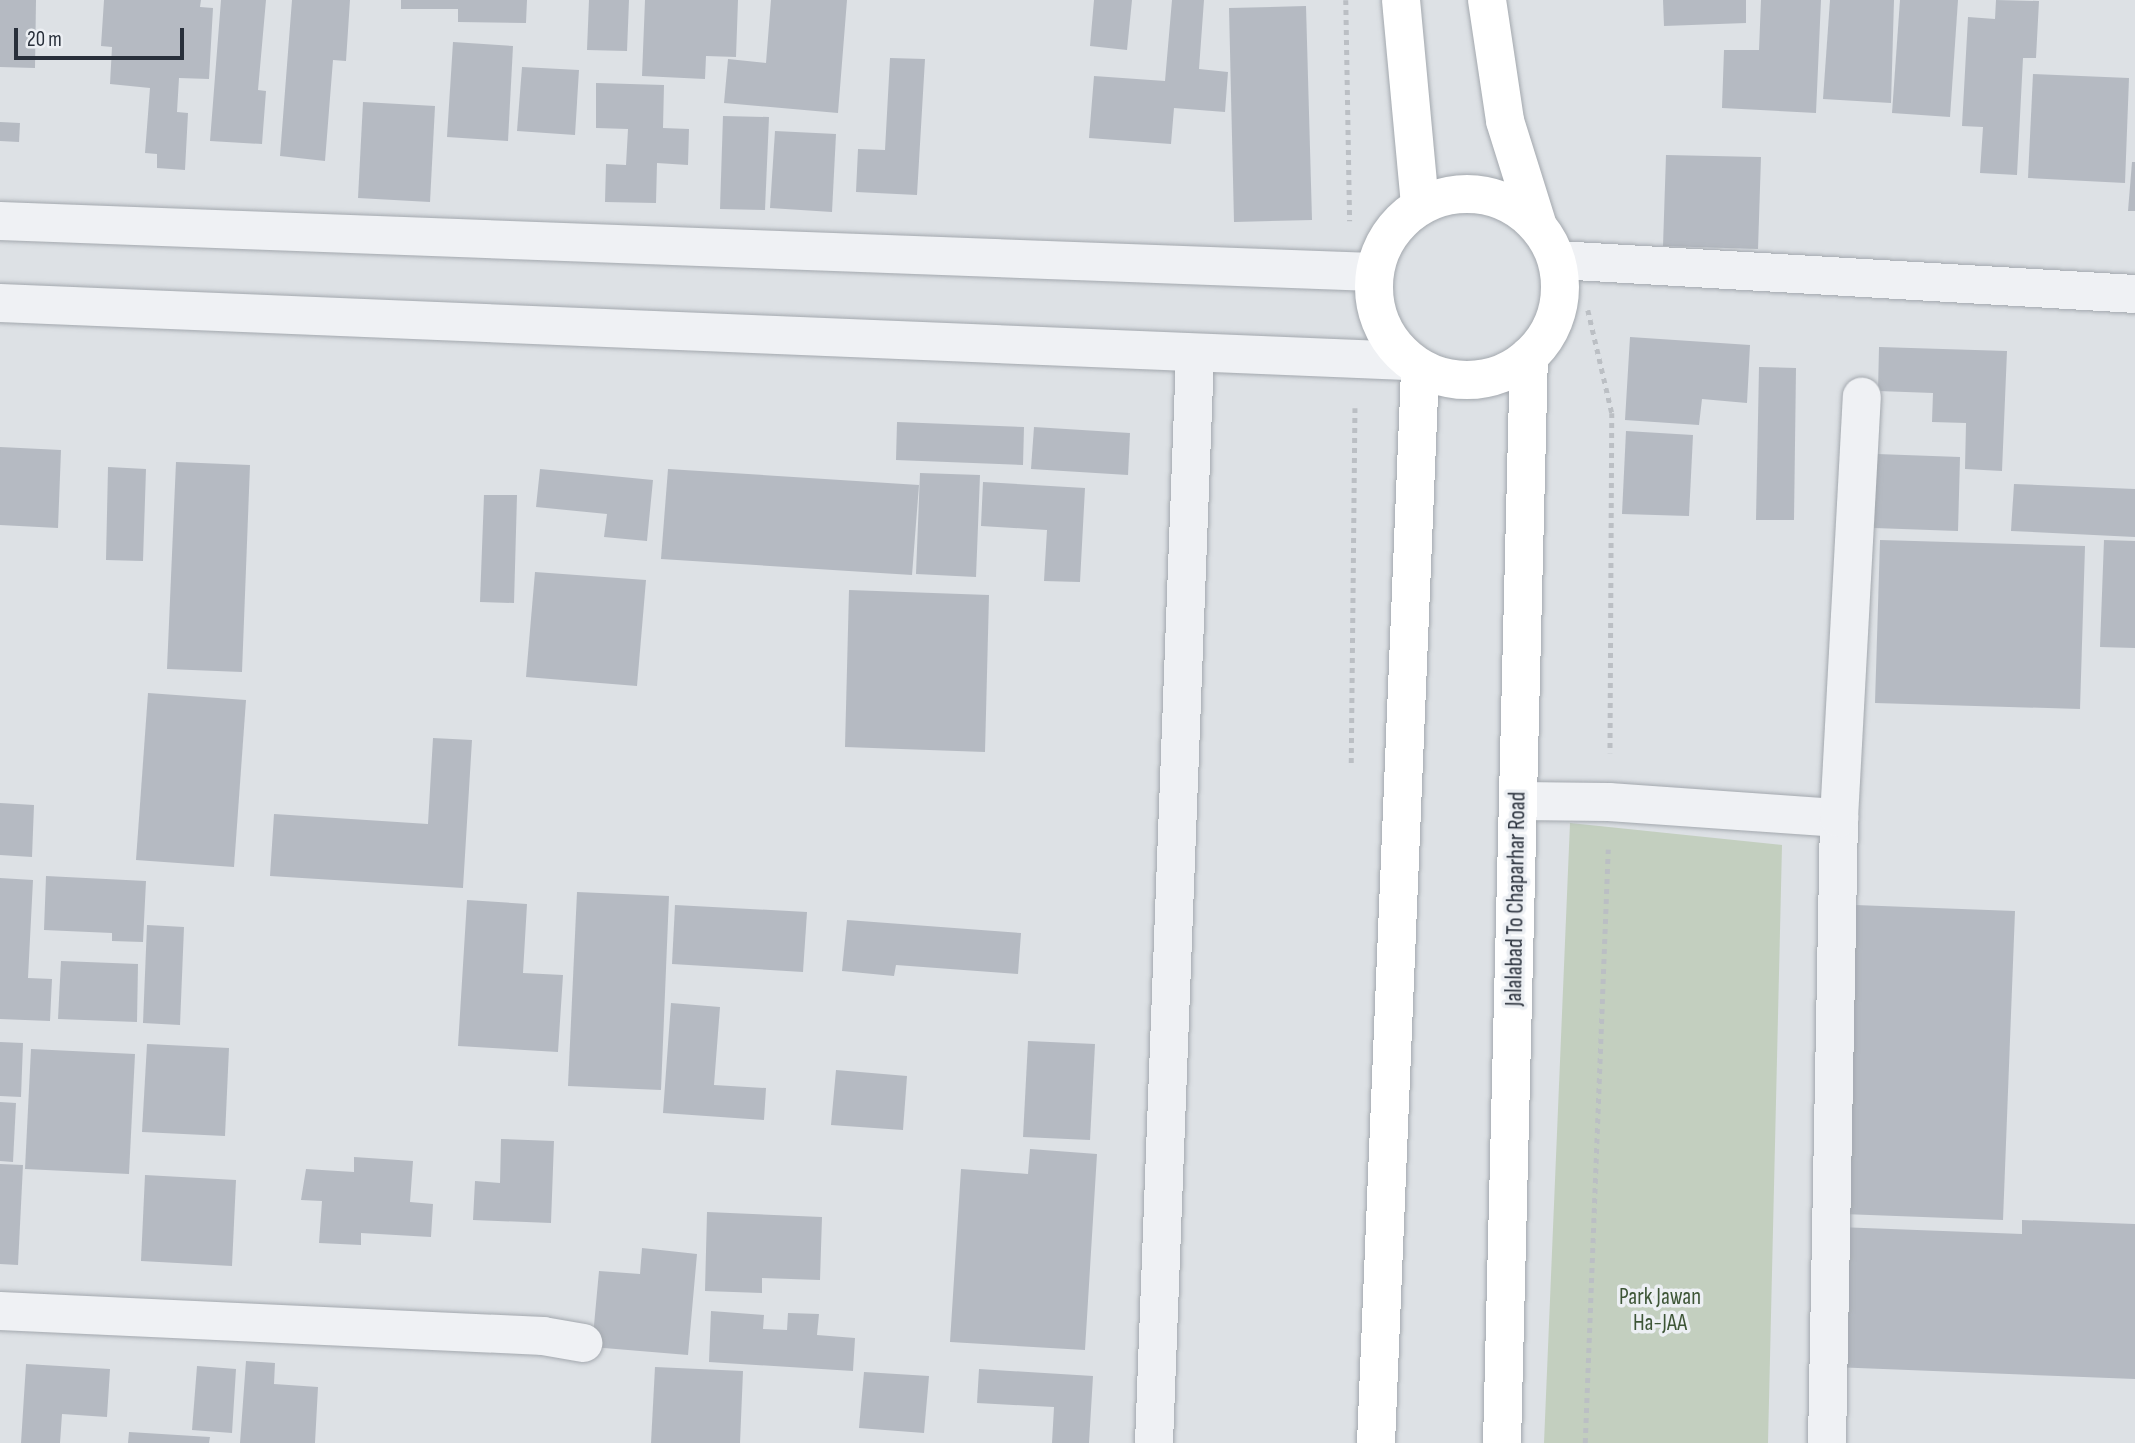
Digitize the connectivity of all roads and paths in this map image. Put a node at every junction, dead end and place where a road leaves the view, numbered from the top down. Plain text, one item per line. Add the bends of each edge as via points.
1 (1346, 0) edge
2 (1401, 0) edge
3 (1488, 0) edge
4 (1420, 205) junction
5 (0, 221) edge
6 (1537, 223) junction
7 (1567, 261) junction
8 (1362, 272) junction
9 (2135, 294) edge
10 (0, 303) edge
11 (1195, 354) junction
12 (1529, 356) junction
13 (1414, 365) junction
14 (1862, 397) dead end
15 (1519, 801) junction
16 (1609, 802) junction
17 (1839, 818) junction
18 (0, 1311) edge
19 (583, 1343) dead end
20 (1154, 1443) edge
21 (1376, 1443) edge
22 (1502, 1443) edge
23 (1585, 1443) edge
24 (1827, 1443) edge

1 - 8 path
2 - 4 main road
3 - 6 main road via 1505,121
4 - 6 main road via 1460,193 1502,200
4 - 8 main road via 1389,233
5 - 8 street
6 - 7 main road
7 - 9 street
7 - 12 main road via 1561,303 1545,341
7 - 16 path via 1612,413
8 - 13 main road via 1376,315
10 - 11 street
11 - 13 street
11 - 20 street
12 - 13 main road via 1514,370 1473,382
12 - 15 main road, Jalalabad To Chaparhar Road
13 - 21 main road
14 - 17 street
15 - 16 street
15 - 22 main road, Jalalabad To Chaparhar Road
16 - 17 street
16 - 23 path
17 - 24 street
18 - 19 street via 543,1336

